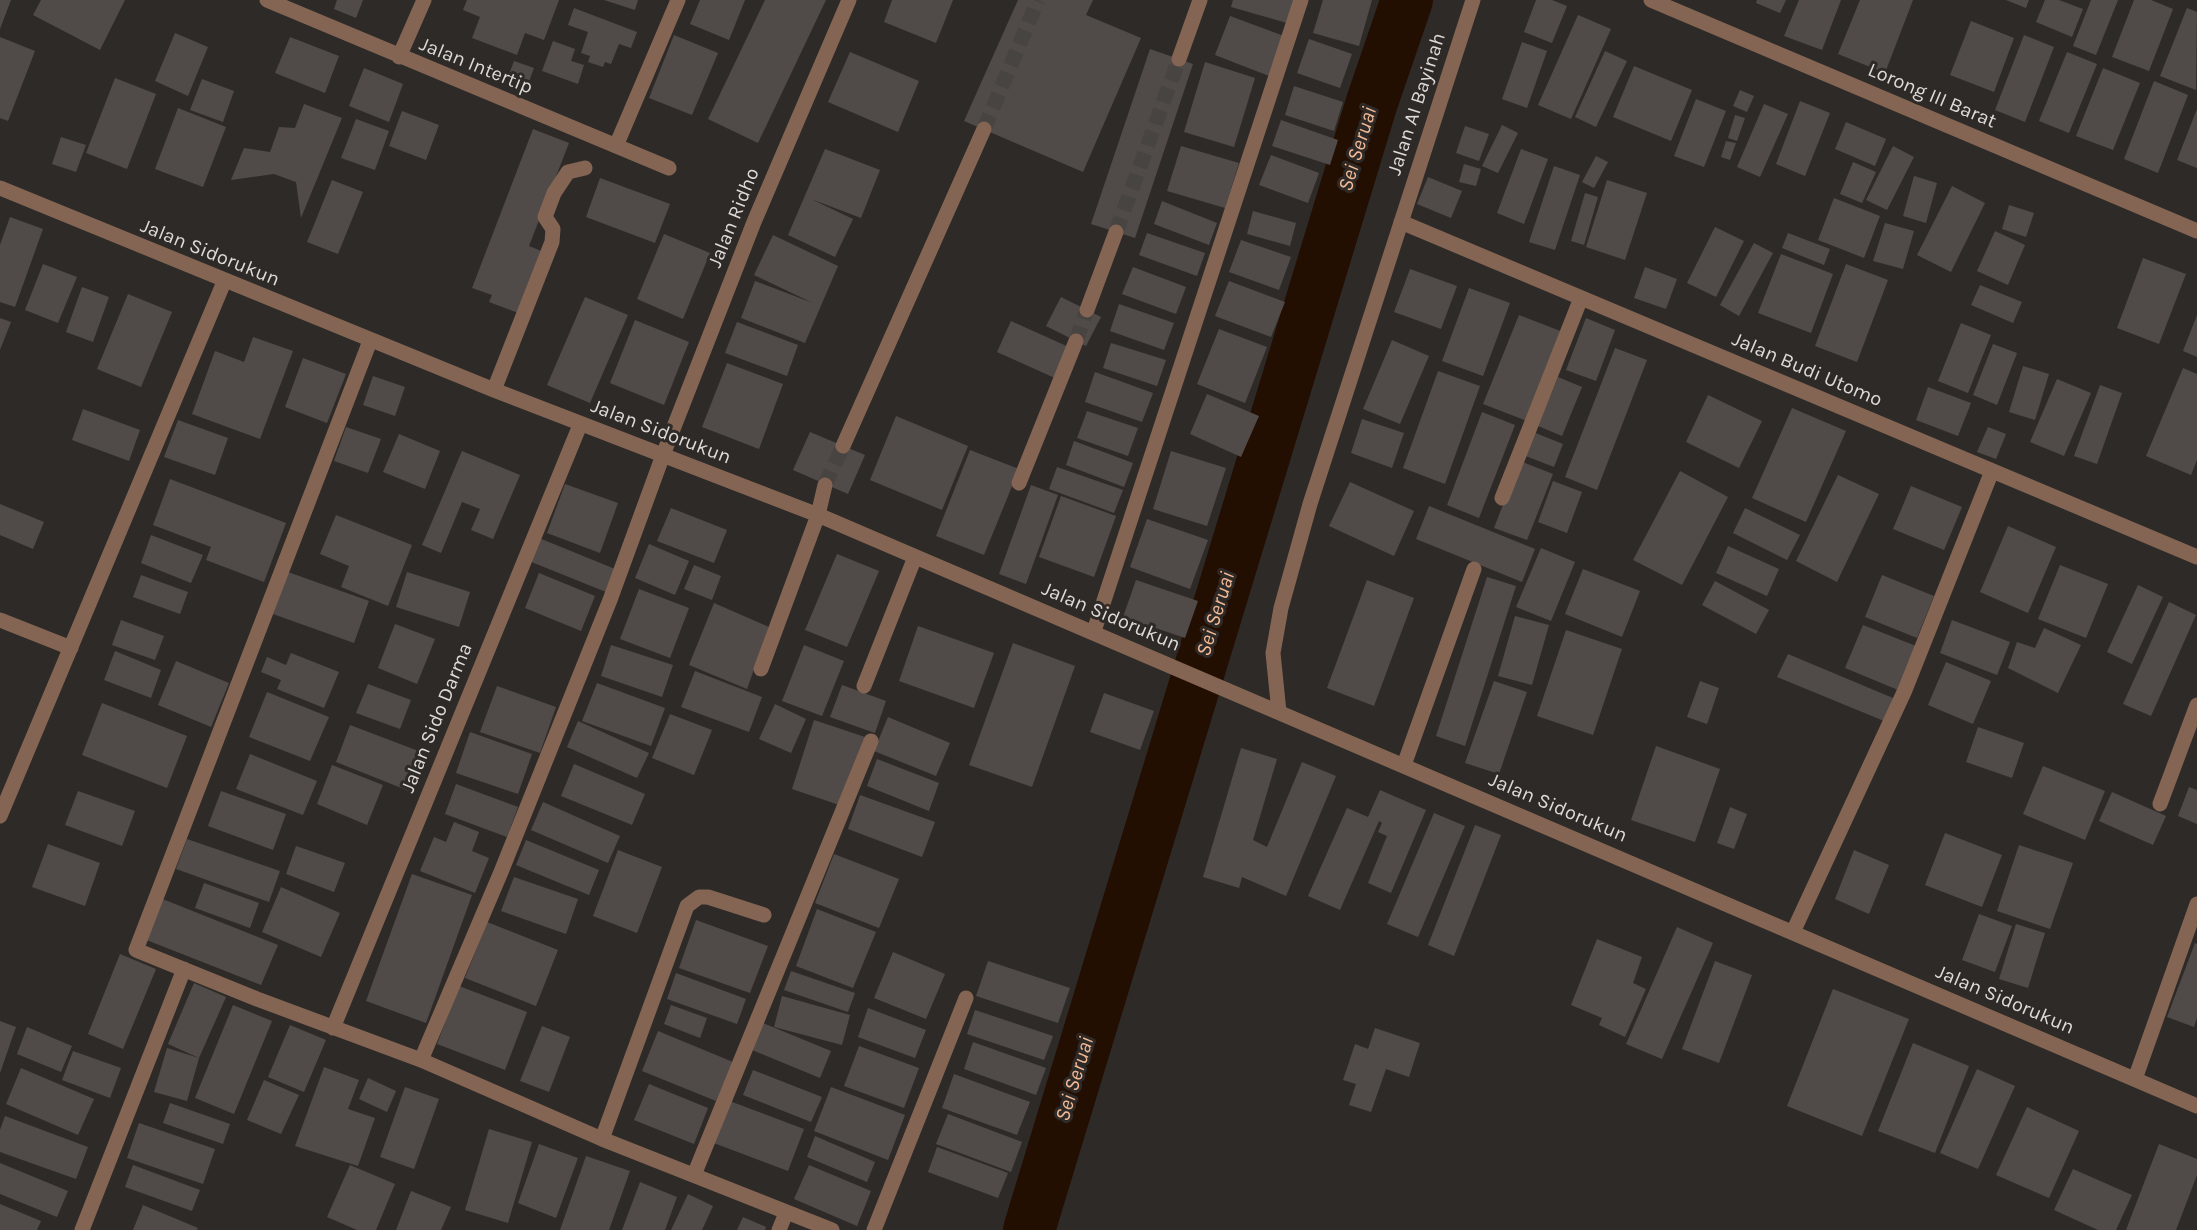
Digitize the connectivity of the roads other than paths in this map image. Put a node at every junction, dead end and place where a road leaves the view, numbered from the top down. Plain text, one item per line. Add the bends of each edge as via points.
1 (267, 0) edge
2 (424, 0) edge
3 (678, 0) edge
4 (849, 0) edge
5 (1200, 0) edge
6 (1301, 0) edge
7 (1473, 0) edge
8 (1650, 0) edge
9 (399, 57) junction
10 (1179, 59) tunnel mouth
11 (984, 129) tunnel mouth
12 (616, 146) junction
13 (585, 168) dead end
14 (669, 168) dead end
15 (0, 188) edge
16 (1401, 222) junction
17 (2197, 231) edge
18 (1116, 232) tunnel mouth
19 (224, 282) junction
20 (1581, 298) junction
21 (1087, 310) tunnel mouth
22 (370, 340) junction
23 (1076, 340) tunnel mouth
24 (494, 390) junction
25 (580, 425) junction
26 (843, 446) tunnel mouth
27 (663, 455) junction
28 (1992, 471) junction
29 (1019, 483) dead end
30 (825, 485) tunnel mouth
31 (1502, 498) dead end
32 (818, 516) junction
33 (915, 557) junction
34 (2197, 557) edge
35 (1474, 569) dead end
36 (0, 620) edge
37 (1094, 631) junction
38 (71, 648) junction
39 (761, 669) dead end
40 (864, 686) dead end
41 (2197, 705) edge
42 (1279, 712) junction
43 (871, 741) dead end
44 (1404, 765) junction
45 (2160, 804) dead end
46 (0, 816) edge
47 (2197, 904) edge
48 (764, 915) dead end
49 (1793, 932) junction
50 (183, 969) junction
51 (966, 998) dead end
52 (333, 1028) junction
53 (421, 1060) junction
54 (2135, 1079) junction
55 (2197, 1106) edge
56 (602, 1139) junction
57 (694, 1175) junction
58 (786, 1213) junction
59 (82, 1230) edge
60 (779, 1230) edge
61 (832, 1230) edge
62 (874, 1230) edge

1 - 9 street, Jalan Intertip
2 - 9 street
3 - 12 street
4 - 27 street, Jalan Ridho via 754,222
5 - 10 street
6 - 37 street
7 - 16 street, Jalan AI Bayinah
8 - 17 street, Lorong III Barat
9 - 12 street, Jalan Intertip
11 - 26 street
12 - 14 street, Jalan Intertip
13 - 24 street via 568,172 554,193 545,217 553,228 552,242
15 - 19 street, Jalan Sidorukun
16 - 20 street, Jalan Budi Utomo
16 - 42 street, Jalan AI Bayinah via 1310,504 1275,630 1274,672
18 - 21 street
19 - 22 street, Jalan Sidorukun
19 - 38 street
20 - 28 street, Jalan Budi Utomo
20 - 31 street
22 - 24 street, Jalan Sidorukun
22 - 50 street via 136,950
23 - 29 street
24 - 25 street, Jalan Sidorukun
25 - 27 street, Jalan Sidorukun
25 - 52 street, Jalan Sido Darma
27 - 32 street, Jalan Sidorukun
27 - 53 street, Jalan Ridho via 510,850
28 - 34 street, Jalan Budi Utomo
28 - 49 street via 1905,690
30 - 32 street
32 - 33 street, Jalan Sidorukun
32 - 39 street
33 - 37 street, Jalan Sidorukun
33 - 40 street
35 - 44 street
36 - 38 street
37 - 42 street, Jalan Sidorukun
38 - 46 street
41 - 45 street
42 - 44 street, Jalan Sidorukun
43 - 57 street
44 - 49 street, Jalan Sidorukun
47 - 54 street
48 - 56 street via 708,897 699,897 687,906
49 - 54 street, Jalan Sidorukun
50 - 52 street
50 - 59 street
51 - 62 street
52 - 53 street
53 - 56 street
54 - 55 street, Jalan Sidorukun
56 - 57 street
57 - 58 street
58 - 60 street
58 - 61 street

